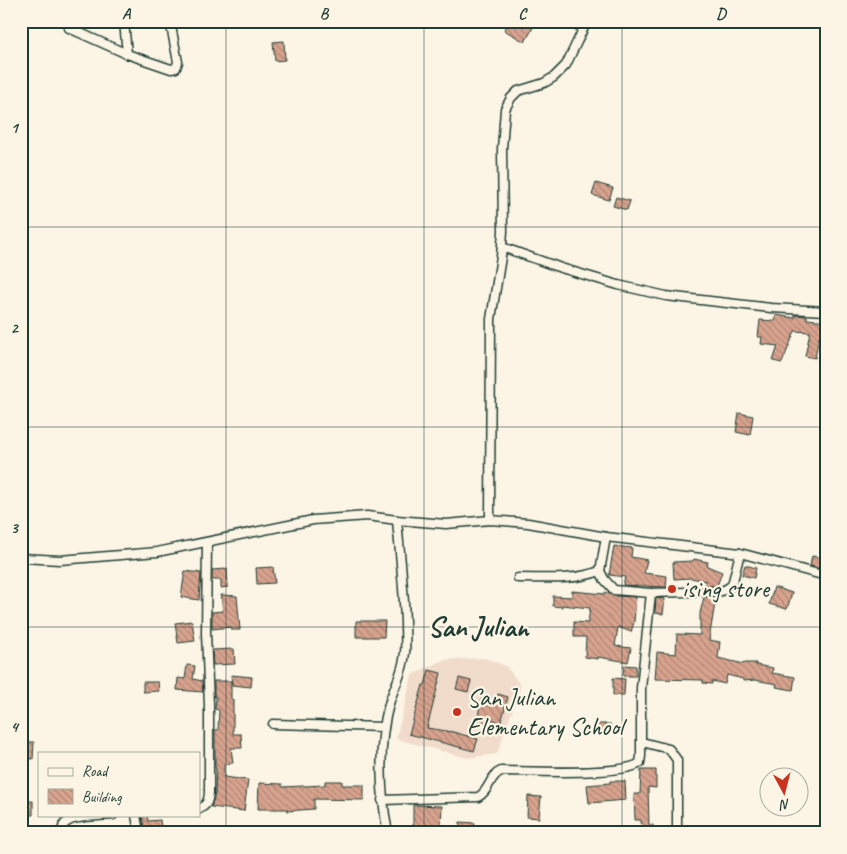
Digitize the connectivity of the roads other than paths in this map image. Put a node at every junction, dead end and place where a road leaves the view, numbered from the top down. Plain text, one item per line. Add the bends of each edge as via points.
1 (124, 21) edge
2 (170, 21) edge
3 (568, 21) edge
4 (585, 25) edge
5 (69, 28) dead end
6 (127, 54) junction
7 (502, 247) junction
8 (826, 311) edge
9 (397, 520) junction
10 (490, 520) junction
11 (606, 537) junction
12 (207, 543) junction
13 (740, 553) junction
14 (21, 558) edge
15 (600, 571) junction
16 (826, 576) edge
17 (518, 578) dead end
18 (651, 593) junction
19 (273, 724) dead end
20 (384, 727) junction
21 (642, 742) junction
22 (382, 800) junction
23 (200, 808) edge
24 (103, 816) edge
25 (136, 816) edge
26 (62, 833) edge
27 (139, 833) edge
28 (388, 833) edge
29 (677, 833) edge

1 - 6 street
2 - 6 street via 178,62 176,68
3 - 4 street
4 - 7 street via 566,65 554,77 518,91 506,109 502,149
5 - 6 street
7 - 8 street via 561,268 666,296
7 - 10 street via 492,319
9 - 10 street via 446,524
9 - 12 street via 366,516 313,520
9 - 20 street via 405,652
10 - 11 street via 528,523
11 - 13 street
11 - 15 street
12 - 14 street via 106,557
12 - 23 street via 209,793 208,802
13 - 16 street
13 - 18 street via 732,585 722,591
15 - 17 street via 566,579
15 - 18 street via 614,590
18 - 21 street via 641,688
19 - 20 street
20 - 22 street
21 - 22 street via 640,763 635,767 612,771 501,771 495,773 486,792 478,797
21 - 29 street via 669,749 677,760
22 - 28 street
24 - 26 street via 73,819 62,828
25 - 27 street

